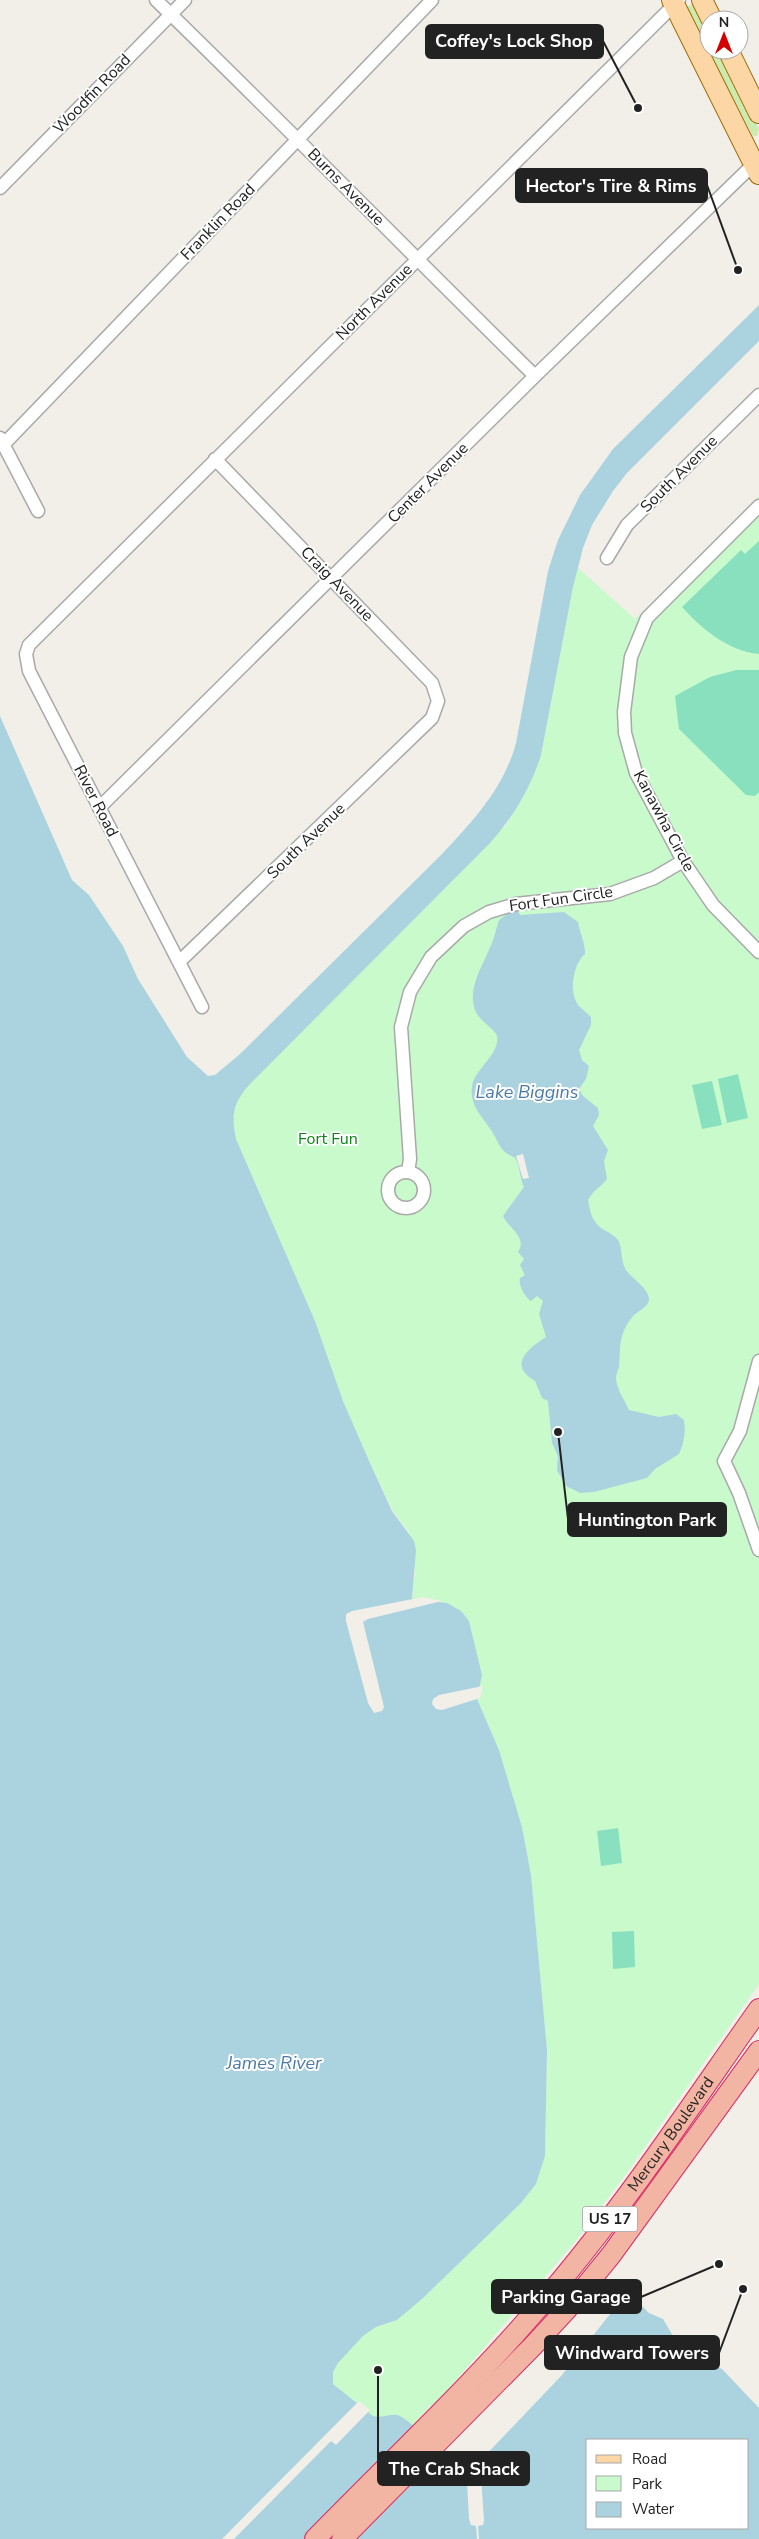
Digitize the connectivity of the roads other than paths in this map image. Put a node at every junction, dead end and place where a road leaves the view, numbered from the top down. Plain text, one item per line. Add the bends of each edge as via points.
1 (156, 0) edge
2 (184, 0) edge
3 (432, 0) edge
4 (675, 1) edge
5 (171, 14) junction
6 (733, 60) edge
7 (759, 112) edge
8 (298, 139) junction
9 (757, 166) edge
10 (0, 188) edge
11 (417, 259) junction
12 (535, 376) junction
13 (759, 395) edge
14 (2, 441) edge
15 (216, 459) junction
16 (759, 506) edge
17 (38, 510) dead end
18 (607, 558) dead end
19 (332, 579) junction
20 (70, 603) joint
21 (432, 718) joint
22 (99, 808) junction
23 (683, 862) junction
24 (759, 952) edge
25 (178, 962) junction
26 (202, 1007) dead end
27 (408, 1172) dead end
28 (759, 1362) edge
29 (759, 1550) edge
30 (759, 2009) edge
31 (759, 2051) edge
32 (446, 2419) junction
33 (315, 2539) edge
34 (342, 2539) edge

1 - 5 street, Burns Avenue
2 - 5 street, Woodfin Road
3 - 8 street, Franklin Road
4 - 9 main road
4 - 11 street, North Avenue
5 - 8 street, Burns Avenue
5 - 10 street, Woodfin Road
6 - 7 main road
8 - 11 street, Burns Avenue
8 - 14 street, Franklin Road
9 - 12 street, Center Avenue
11 - 12 street, Burns Avenue
11 - 15 street, North Avenue
12 - 19 street, Center Avenue
13 - 18 street, South Avenue via 627,525
14 - 17 street
15 - 19 street, Craig Avenue
15 - 20 street, North Avenue
16 - 23 street, Kanawha Circle via 647,618 630,660 624,702 625,733 636,773
19 - 21 street, Craig Avenue via 432,682 438,701
19 - 22 street, Center Avenue
20 - 22 street, River Road via 34,638 29,645 26,663
21 - 25 street, South Avenue
22 - 25 street, River Road
23 - 24 street, Kanawha Circle via 713,905
23 - 27 street, Fort Fun Circle via 654,878 610,894 502,908 476,918 453,934 423,968 403,1015 401,1040 410,1160
25 - 26 street, River Road
28 - 29 street via 740,1431 724,1461
30 - 32 highway, Mercury Boulevard / US 17 via 600,2232
31 - 32 highway, Mercury Boulevard / US 17 via 567,2309
32 - 33 highway, US 17
32 - 34 highway, US 17

